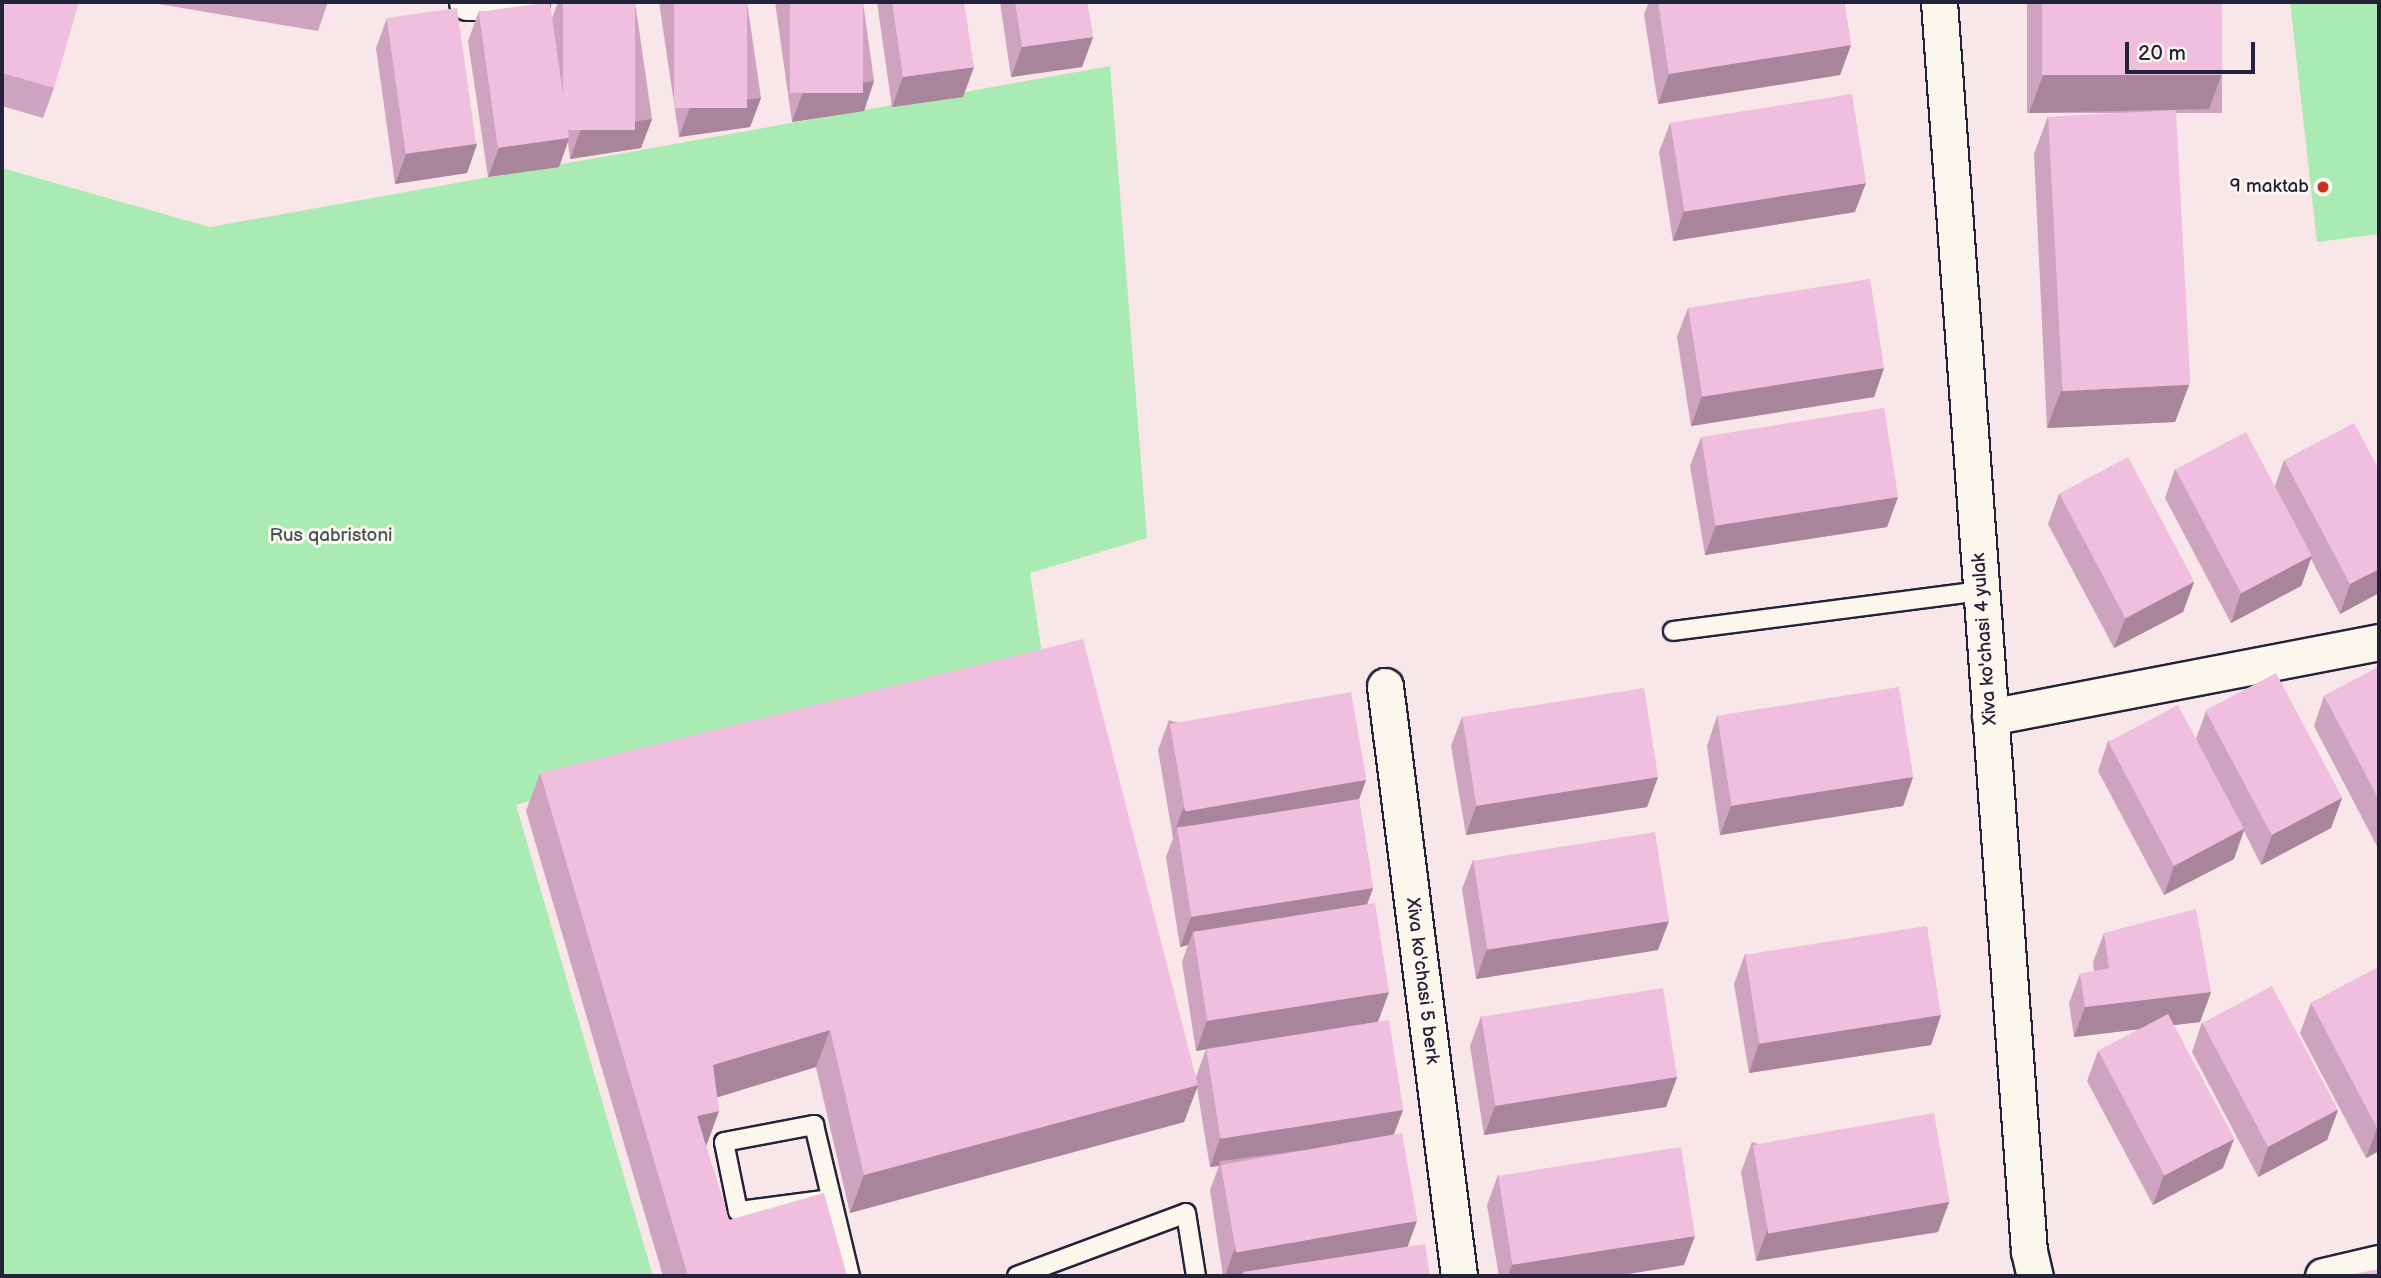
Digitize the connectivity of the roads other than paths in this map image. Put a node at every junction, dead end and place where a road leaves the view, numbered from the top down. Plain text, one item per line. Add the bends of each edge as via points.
1 (467, 2) edge
2 (531, 2) edge
3 (1940, 2) edge
4 (1981, 591) junction
5 (1673, 631) dead end
6 (2379, 642) edge
7 (1385, 686) dead end
8 (1990, 717) junction
9 (831, 1199) junction
10 (2379, 1263) edge
11 (850, 1276) edge
12 (1017, 1276) edge
13 (1196, 1276) edge
14 (1459, 1276) edge
15 (2035, 1276) edge
16 (2323, 1276) edge

1 - 2 street
3 - 4 street, Xiva ko'chasi 4 yulak
4 - 5 lane
4 - 8 street, Xiva ko'chasi 4 yulak
6 - 8 street
7 - 14 street, Xiva ko'chasi 5 berk
8 - 15 street, Xiva ko'chasi 4 yulak via 2029,1251
9 - 9 lane via 814,1125 724,1142 738,1211
9 - 11 lane
10 - 16 street
12 - 13 lane via 1186,1213

